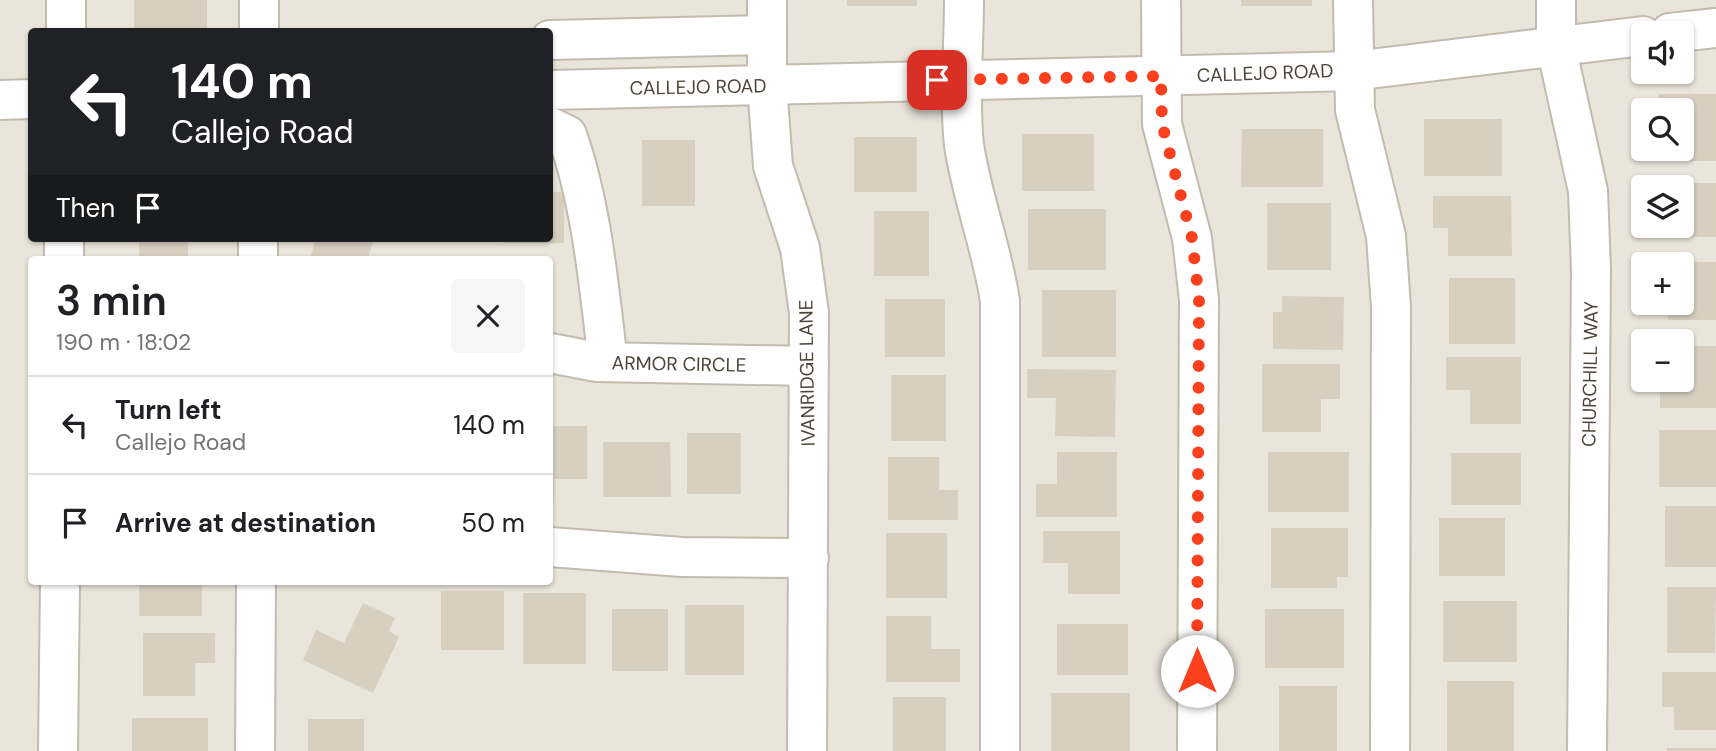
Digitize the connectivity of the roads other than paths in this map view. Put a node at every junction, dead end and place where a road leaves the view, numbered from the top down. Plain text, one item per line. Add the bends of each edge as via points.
1 (66, 0) edge
2 (259, 0) edge
3 (964, 0) edge
4 (1161, 0) edge
5 (1353, 0) edge
6 (1556, 0) edge
7 (767, 18) edge
8 (66, 28) edge
9 (259, 28) edge
10 (1716, 28) edge
11 (1694, 30) edge
12 (1631, 37) edge
13 (553, 40) edge
14 (1556, 46) junction
15 (1353, 71) junction
16 (1161, 76) junction
17 (964, 79) junction
18 (767, 85) junction
19 (553, 90) edge
20 (28, 99) edge
21 (0, 100) edge
22 (553, 128) edge
23 (553, 353) edge
24 (608, 362) junction
25 (808, 366) junction
26 (553, 547) edge
27 (809, 558) junction
28 (60, 585) edge
29 (256, 585) edge
30 (58, 751) edge
31 (256, 751) edge
32 (807, 751) edge
33 (1000, 751) edge
34 (1197, 751) edge
35 (1390, 751) edge
36 (1587, 751) edge

1 - 8 street
2 - 9 street
3 - 17 street
4 - 16 street
5 - 15 street
6 - 14 street, CHURCHILL WAY
7 - 13 street
7 - 18 street, IVANRIDGE LANE
10 - 11 street
12 - 14 street, CALLEJO ROAD
14 - 15 street, CALLEJO ROAD
14 - 36 street, CHURCHILL WAY via 1588,191
15 - 16 street, CALLEJO ROAD
15 - 35 street via 1355,110 1386,236 1391,307
16 - 17 street, CALLEJO ROAD
16 - 34 street via 1162,124 1192,238 1199,300
17 - 18 street, CALLEJO ROAD
17 - 33 street via 966,152 973,196 1000,301
18 - 19 street, CALLEJO ROAD
18 - 25 street, IVANRIDGE LANE via 773,166 800,248 808,313
20 - 21 street
22 - 24 street via 567,135 576,162
23 - 24 street, ARMOR CIRCLE
24 - 25 street, ARMOR CIRCLE
25 - 27 street, IVANRIDGE LANE
26 - 27 street via 682,557
27 - 32 street, IVANRIDGE LANE
28 - 30 street
29 - 31 street

